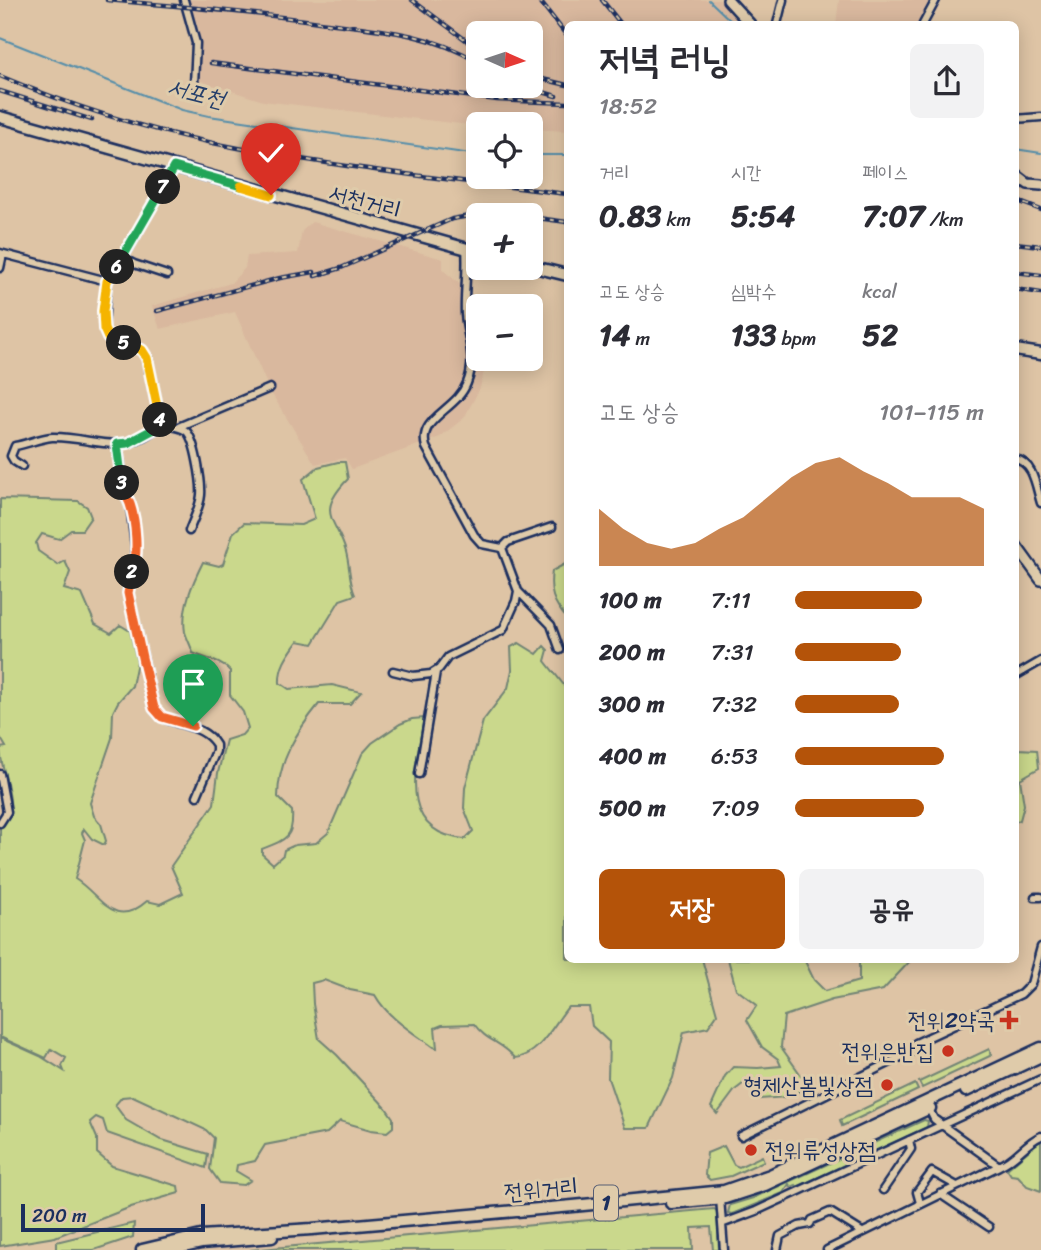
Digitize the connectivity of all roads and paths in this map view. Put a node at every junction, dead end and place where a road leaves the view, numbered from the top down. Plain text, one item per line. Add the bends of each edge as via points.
1 (184, 0) edge
2 (728, 0) edge
3 (783, 0) edge
4 (936, 0) edge
5 (747, 21) edge
6 (778, 21) edge
7 (925, 21) edge
8 (194, 84) dead end
9 (0, 117) edge
10 (1041, 117) edge
11 (1019, 119) edge
12 (174, 167) junction
13 (1019, 177) edge
14 (1041, 185) edge
15 (466, 248) edge
16 (2, 253) edge
17 (123, 258) junction
18 (0, 268) edge
19 (543, 269) edge
20 (564, 274) edge
21 (167, 275) dead end
22 (467, 280) edge
23 (107, 281) junction
24 (1019, 351) edge
25 (1041, 354) edge
26 (270, 388) dead end
27 (161, 424) junction
28 (178, 427) junction
29 (117, 444) junction
30 (1019, 461) edge
31 (22, 466) dead end
32 (1041, 503) edge
33 (552, 527) dead end
34 (189, 531) dead end
35 (502, 548) junction
36 (1019, 550) edge
37 (1041, 580) edge
38 (518, 591) junction
39 (560, 650) dead end
40 (1041, 661) edge
41 (393, 671) dead end
42 (436, 672) junction
43 (1019, 674) edge
44 (0, 774) edge
45 (419, 774) dead end
46 (197, 796) dead end
47 (0, 823) edge
48 (1041, 947) edge
49 (1041, 1048) edge
50 (1041, 1056) edge
51 (1040, 1080) edge
52 (929, 1109) junction
53 (942, 1125) junction
54 (741, 1136) dead end
55 (1041, 1136) edge
56 (909, 1140) junction
57 (999, 1166) junction
58 (957, 1186) junction
59 (883, 1190) dead end
60 (940, 1194) junction
61 (720, 1198) junction
62 (920, 1203) junction
63 (724, 1223) junction
64 (989, 1227) dead end
65 (862, 1232) junction
66 (142, 1250) edge
67 (169, 1250) edge
68 (724, 1250) edge
69 (777, 1250) edge
70 (827, 1250) edge

1 - 8 street via 196,43
2 - 5 street
3 - 6 street
4 - 7 street
9 - 12 main road, 서천거리
10 - 11 street
12 - 15 main road, 서천거리
12 - 17 street
13 - 14 street
16 - 18 street
16 - 23 street
17 - 21 street
17 - 23 street
19 - 20 main road
22 - 35 street via 465,315 472,351 467,385 456,402 432,421 423,438 474,535 482,544
23 - 27 street via 104,329 108,338 142,350 147,358
24 - 25 main road
26 - 28 street
27 - 28 street
27 - 29 street
28 - 34 street via 192,438 201,491
29 - 31 street via 51,437 15,446 11,456
29 - 46 street via 135,546 128,593 154,708 162,717 206,733 216,745
30 - 32 street via 1032,475
33 - 35 street
35 - 38 street
36 - 37 street
38 - 39 street via 551,625
38 - 42 street via 503,630 448,657
40 - 43 street
41 - 42 street via 412,676
42 - 45 street
44 - 47 street via 7,812
48 - 54 street via 1031,984 1021,995 916,1042 911,1052
49 - 66 main road, 전위거리 / 1 via 770,1175 724,1191 201,1236
50 - 52 main road, 전위거리 / 1
51 - 53 street
52 - 53 street
52 - 61 main road, 전위거리 / 1 via 765,1185
53 - 56 street
53 - 57 street
55 - 57 street
56 - 59 street via 911,1149
56 - 63 street
57 - 58 street
58 - 60 street
58 - 62 street via 932,1172 916,1192
60 - 62 street
60 - 64 street
61 - 63 street
61 - 67 main road, 전위거리 / 1 via 201,1243
62 - 65 street
63 - 68 street
65 - 69 street via 831,1212 780,1236
65 - 70 street

